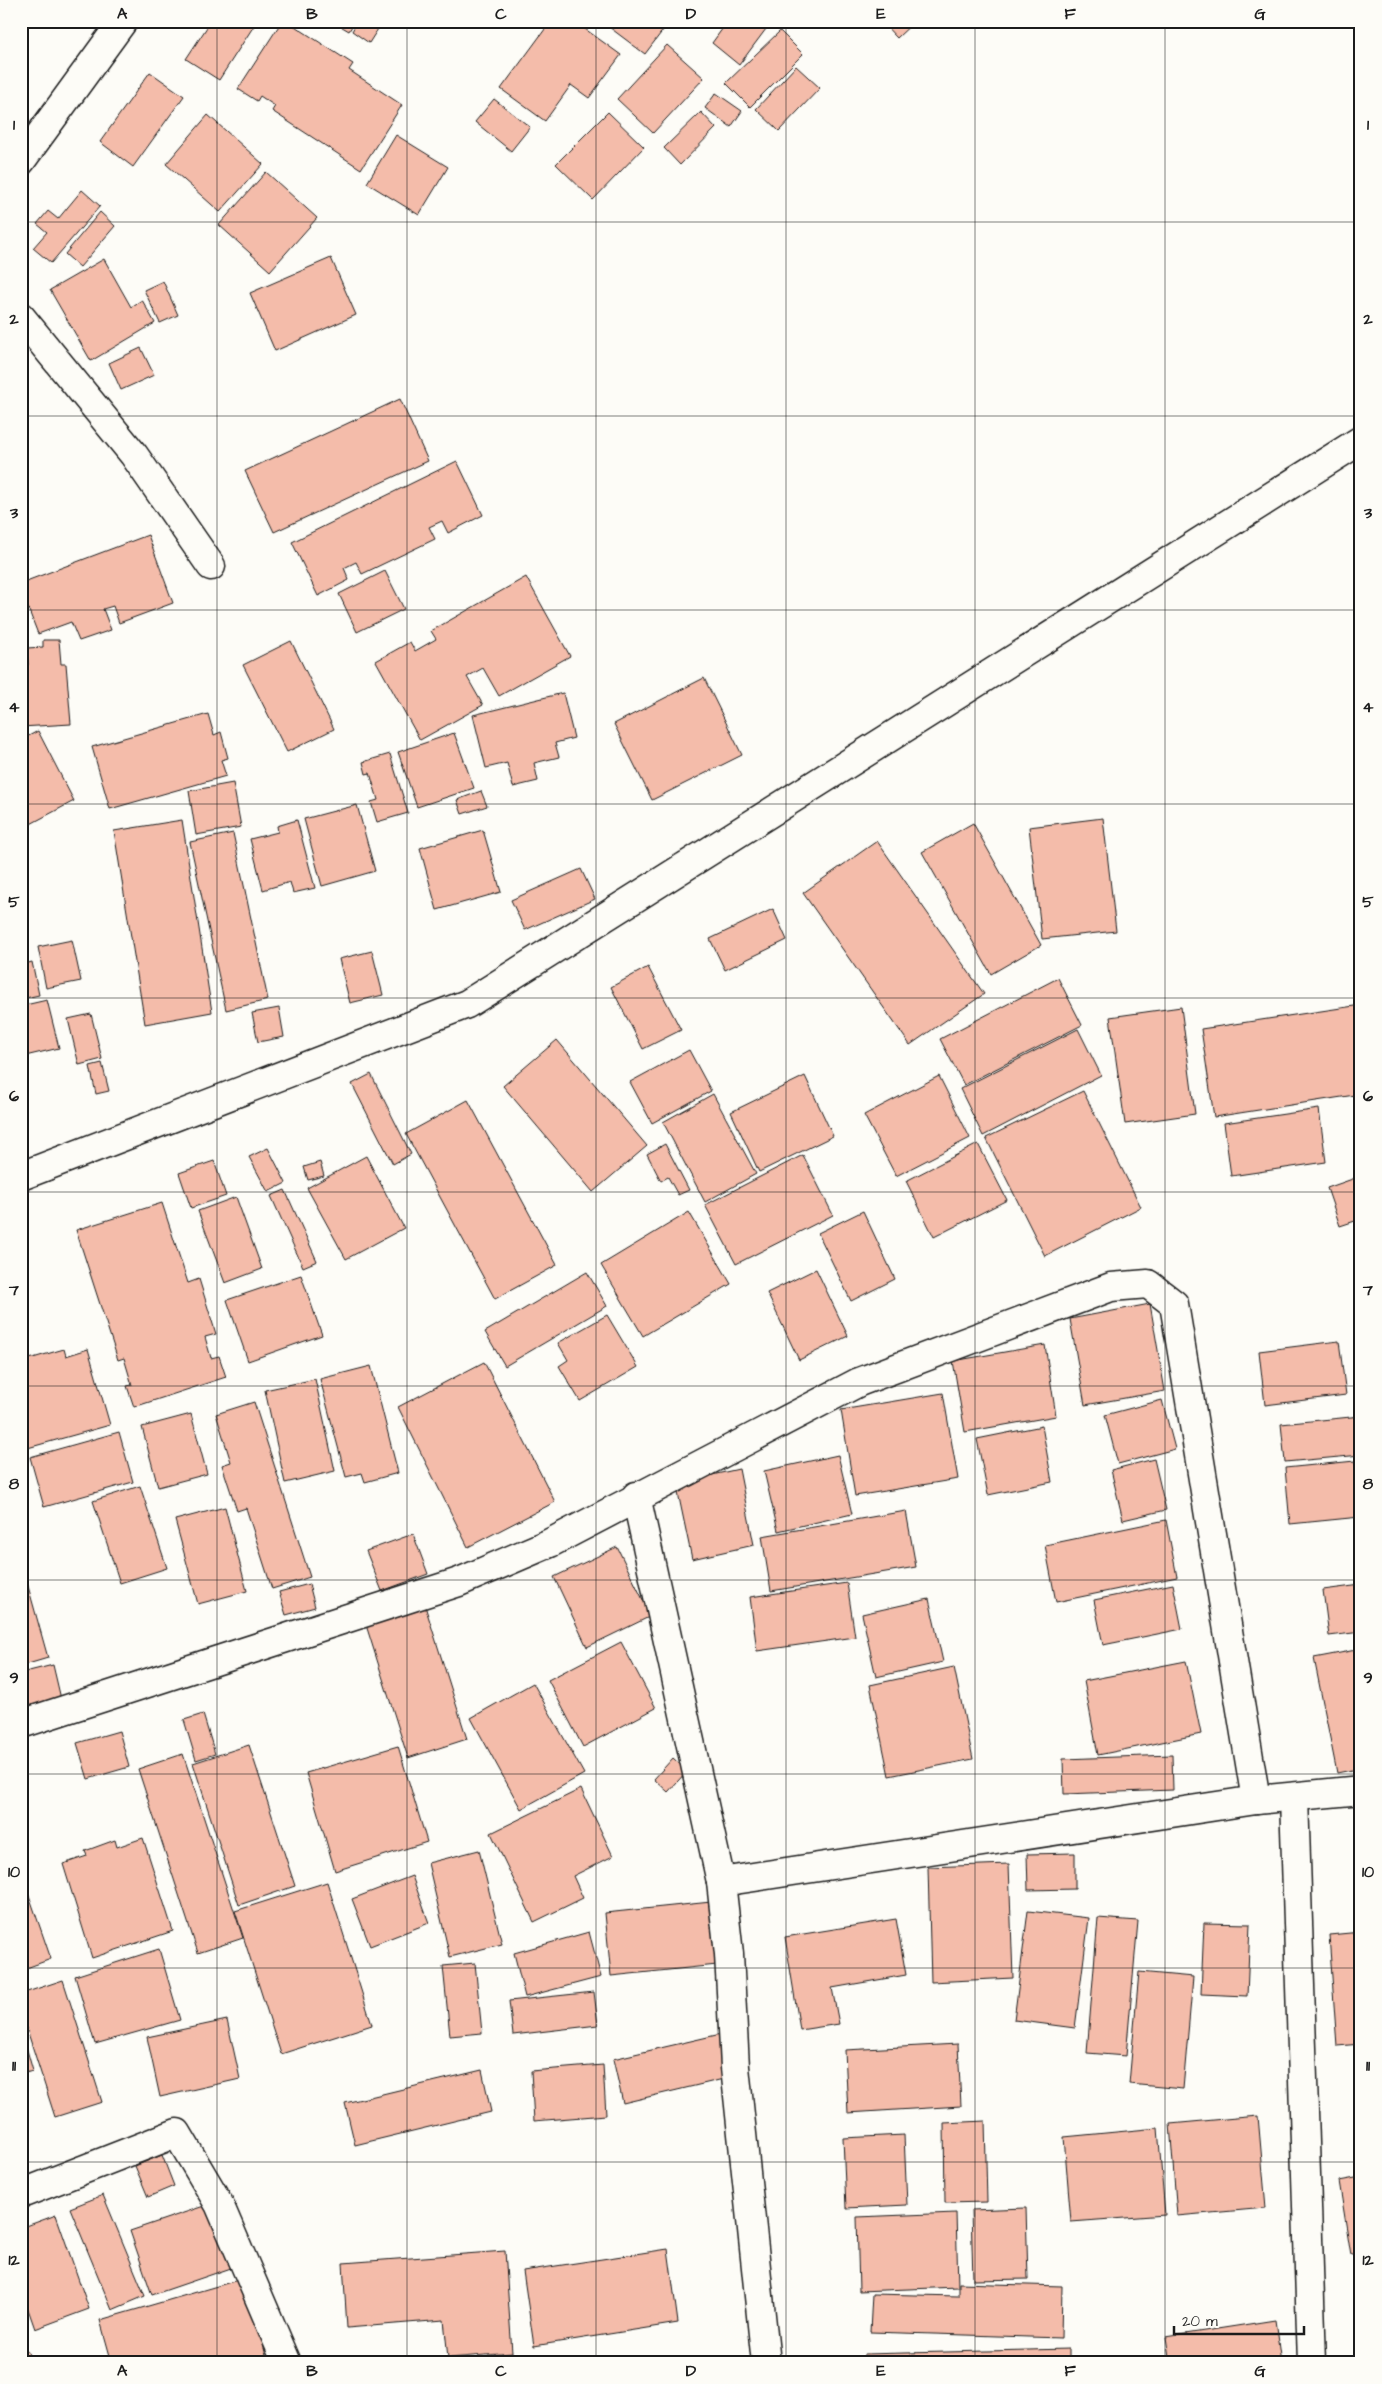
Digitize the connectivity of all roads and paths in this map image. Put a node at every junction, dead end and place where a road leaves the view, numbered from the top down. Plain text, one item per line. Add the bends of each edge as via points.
1 (123, 21) edge
2 (21, 161) edge
3 (21, 317) edge
4 (1361, 440) edge
5 (211, 566) dead end
6 (21, 1176) edge
7 (636, 1496) junction
8 (21, 1724) edge
9 (1361, 1790) edge
10 (1294, 1797) junction
11 (1256, 1800) junction
12 (721, 1882) junction
13 (21, 2194) edge
14 (287, 2363) edge
15 (766, 2363) edge
16 (1312, 2363) edge

1 - 2 street
3 - 5 street via 134,454
4 - 6 street via 467,1004
7 - 8 street via 550,1543 459,1582
7 - 11 street via 859,1382 1112,1287 1148,1284 1174,1304
7 - 12 street
9 - 10 street
10 - 11 street
10 - 16 street
11 - 12 street
12 - 15 street via 729,1954 734,2067
13 - 14 street via 177,2133 219,2204

